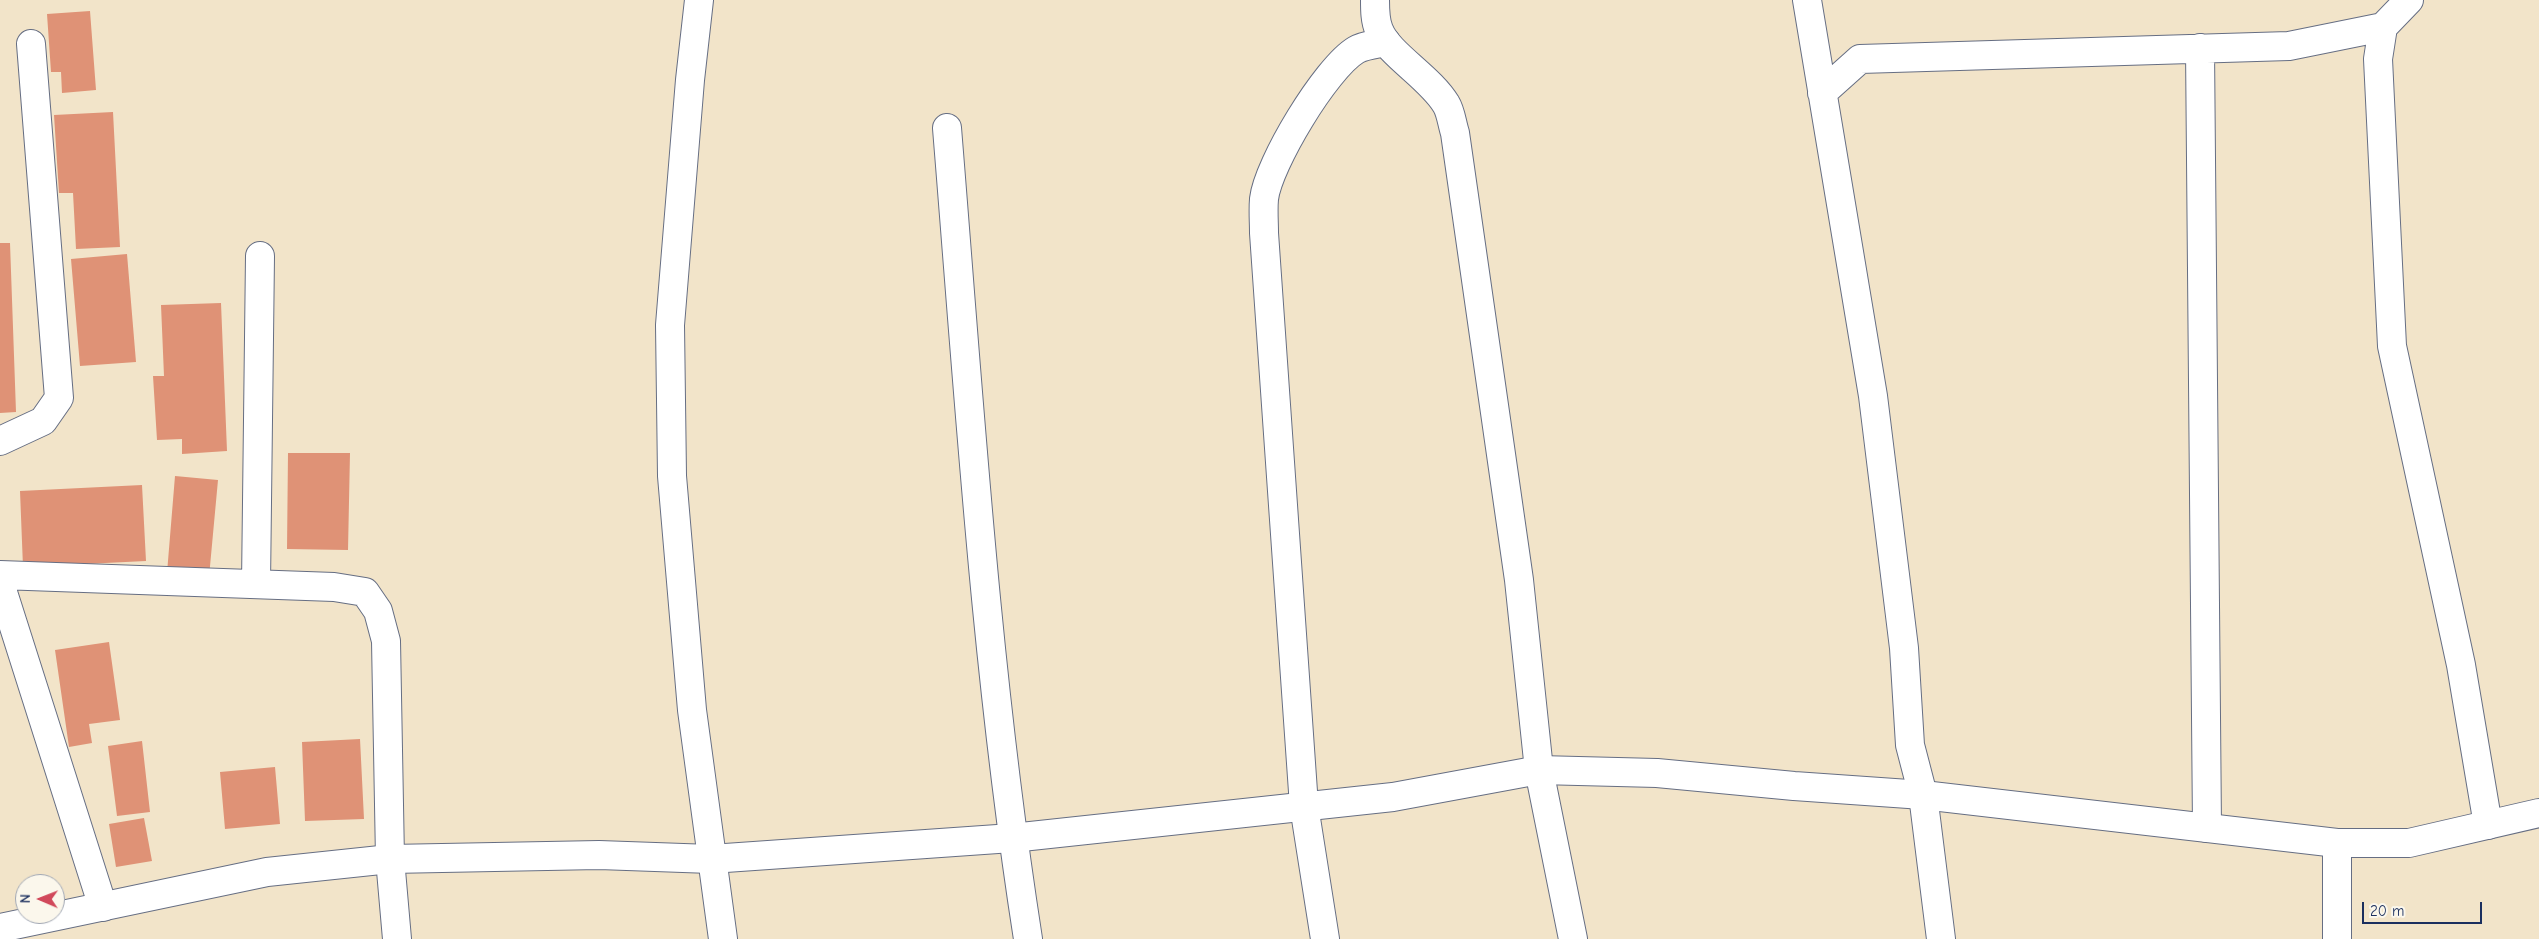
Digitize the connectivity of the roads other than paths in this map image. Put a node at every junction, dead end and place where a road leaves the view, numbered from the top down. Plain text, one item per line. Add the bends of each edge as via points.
1 (699, 0) edge
2 (1807, 0) edge
3 (2409, 0) edge
4 (1375, 8) edge
5 (2384, 28) junction
6 (1386, 42) junction
7 (30, 44) dead end
8 (2200, 48) junction
9 (1822, 93) junction
10 (947, 128) dead end
11 (260, 256) dead end
12 (0, 441) edge
13 (0, 574) edge
14 (0, 583) edge
15 (256, 584) junction
16 (1539, 770) junction
17 (1923, 795) junction
18 (1304, 806) junction
19 (2539, 813) edge
20 (2488, 825) junction
21 (2207, 828) junction
22 (1012, 838) junction
23 (2337, 843) junction
24 (390, 859) junction
25 (711, 859) junction
26 (104, 907) junction
27 (0, 928) edge
28 (397, 939) edge
29 (723, 939) edge
30 (1028, 939) edge
31 (1325, 939) edge
32 (1573, 939) edge
33 (1941, 939) edge
34 (2337, 939) edge

1 - 25 street via 670,325 672,476 692,710
2 - 9 street
3 - 5 street
4 - 6 street via 1379,31
5 - 8 street via 2289,46
5 - 20 street via 2378,59 2392,346 2461,665
6 - 16 street via 1434,86 1447,106 1455,133 1519,580
6 - 18 street via 1357,49 1316,94 1277,159 1264,198 1264,243
7 - 12 street via 59,398 43,421
8 - 9 street via 1860,60
8 - 21 street
9 - 17 street via 1873,396 1904,648 1910,745
10 - 22 street via 984,574
11 - 15 street
13 - 15 street
14 - 26 street
15 - 24 street via 334,587 365,592 378,611 386,641
16 - 17 street via 1657,773
16 - 18 street via 1393,797
16 - 32 street
17 - 21 street
17 - 33 street
18 - 22 street
18 - 31 street
19 - 20 street
20 - 23 street via 2408,843
21 - 23 street
22 - 25 street
22 - 30 street
23 - 34 street
24 - 25 street via 599,855
24 - 26 street via 267,872
24 - 28 street
25 - 29 street
26 - 27 street

